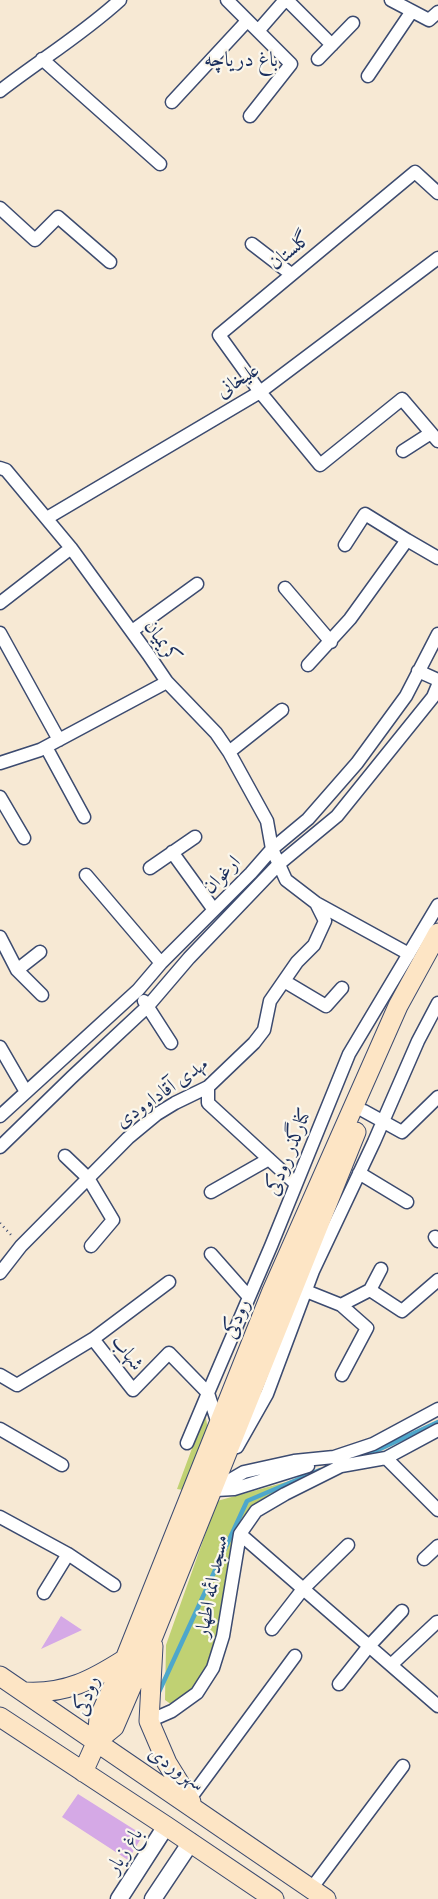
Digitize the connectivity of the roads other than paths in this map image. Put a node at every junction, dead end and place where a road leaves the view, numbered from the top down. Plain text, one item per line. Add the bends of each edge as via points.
1 (120, 0) edge
2 (227, 0) edge
3 (286, 0) edge
4 (391, 0) edge
5 (412, 11) junction
6 (438, 12) edge
7 (247, 20) junction
8 (353, 23) dead end
9 (258, 31) junction
10 (332, 44) junction
11 (42, 59) junction
12 (318, 59) dead end
13 (368, 76) dead end
14 (0, 90) edge
15 (172, 102) dead end
16 (250, 116) dead end
17 (160, 164) dead end
18 (438, 193) edge
19 (0, 208) edge
20 (252, 244) dead end
21 (438, 258) edge
22 (110, 262) dead end
23 (291, 274) junction
24 (260, 392) junction
25 (435, 437) edge
26 (403, 452) dead end
27 (0, 455) edge
28 (3, 469) edge
29 (47, 518) junction
30 (407, 540) junction
31 (345, 545) dead end
32 (71, 548) junction
33 (438, 558) edge
34 (197, 584) dead end
35 (285, 588) dead end
36 (0, 603) edge
37 (132, 631) junction
38 (0, 633) edge
39 (438, 634) edge
40 (331, 642) junction
41 (308, 665) dead end
42 (418, 672) junction
43 (438, 680) edge
44 (167, 682) junction
45 (438, 684) edge
46 (282, 710) dead end
47 (59, 740) junction
48 (46, 747) junction
49 (229, 752) junction
50 (0, 763) edge
51 (0, 797) edge
52 (84, 817) dead end
53 (195, 837) dead end
54 (24, 838) dead end
55 (272, 849) junction
56 (172, 852) junction
57 (278, 864) junction
58 (150, 868) dead end
59 (86, 874) dead end
60 (316, 903) junction
61 (438, 905) edge
62 (214, 910) junction
63 (438, 933) edge
64 (0, 937) edge
65 (178, 945) junction
66 (40, 952) dead end
67 (409, 954) junction
68 (438, 956) edge
69 (189, 958) junction
70 (161, 963) junction
71 (18, 970) junction
72 (284, 981) junction
73 (342, 988) dead end
74 (138, 990) junction
75 (42, 994) dead end
76 (438, 1003) edge
77 (148, 1006) junction
78 (171, 1043) dead end
79 (0, 1047) edge
80 (208, 1087) junction
81 (26, 1092) junction
82 (438, 1097) edge
83 (364, 1111) junction
84 (0, 1116) edge
85 (383, 1120) junction
86 (0, 1148) edge
87 (64, 1156) dead end
88 (270, 1159) junction
89 (359, 1173) junction
90 (88, 1178) junction
91 (296, 1184) junction
92 (212, 1192) dead end
93 (406, 1202) dead end
94 (91, 1246) dead end
95 (211, 1254) dead end
96 (381, 1270) dead end
97 (0, 1273) edge
98 (438, 1280) edge
99 (169, 1282) dead end
100 (370, 1290) junction
101 (306, 1291) junction
102 (249, 1296) junction
103 (341, 1305) junction
104 (93, 1339) junction
105 (0, 1375) edge
106 (342, 1375) dead end
107 (208, 1393) junction
108 (438, 1409) edge
109 (218, 1424) junction
110 (0, 1429) edge
111 (438, 1430) edge
112 (188, 1443) dead end
113 (386, 1458) junction
114 (338, 1462) junction
115 (62, 1465) dead end
116 (203, 1488) junction
117 (438, 1510) edge
118 (0, 1517) edge
119 (240, 1534) junction
120 (348, 1545) dead end
121 (438, 1546) edge
122 (68, 1554) junction
123 (424, 1559) dead end
124 (114, 1586) dead end
125 (303, 1589) junction
126 (44, 1593) dead end
127 (402, 1611) dead end
128 (437, 1622) edge
129 (272, 1629) dead end
130 (154, 1634) junction
131 (369, 1646) junction
132 (295, 1656) dead end
133 (125, 1659) junction
134 (391, 1665) junction
135 (0, 1676) edge
136 (339, 1684) dead end
137 (26, 1692) junction
138 (438, 1706) edge
139 (0, 1717) edge
140 (149, 1721) junction
141 (98, 1741) junction
142 (403, 1766) dead end
143 (83, 1772) junction
144 (189, 1800) junction
145 (202, 1815) junction
146 (166, 1826) junction
147 (190, 1842) junction
148 (318, 1894) edge
149 (119, 1899) edge
150 (153, 1899) edge
151 (274, 1899) edge

1 - 11 street via 94,23
2 - 7 street
3 - 9 street
3 - 10 street
4 - 5 street
5 - 6 street via 429,20
5 - 13 street
7 - 9 street
7 - 15 street
8 - 10 street
9 - 16 street via 291,64
10 - 12 street
11 - 14 street
11 - 17 street
18 - 23 street, گلستان via 415,172
19 - 22 street via 35,240 58,217
20 - 23 street
21 - 24 street, علیخانی
23 - 24 street, گلستان via 219,335
24 - 25 street via 320,465 402,399
24 - 29 street, علیخانی
25 - 26 street
27 - 28 street, کریمیان
28 - 29 street, کریمیان
29 - 32 street, کریمیان
30 - 31 street via 365,514
30 - 33 street
30 - 40 street
32 - 36 street
32 - 37 street, کریمیان
34 - 37 street
35 - 40 street
37 - 44 street, کریمیان
38 - 47 street
39 - 42 street, ارغوان
40 - 41 street
42 - 43 street
42 - 55 street, ارغوان via 406,696 357,763 308,820
44 - 47 street
44 - 49 street, کریمیان via 216,733
45 - 57 street, ارغوان via 433,697 336,816
46 - 49 street
47 - 48 street
48 - 50 street
48 - 52 street
49 - 55 street, کریمیان via 267,821
51 - 54 street
53 - 56 street
55 - 57 street, کریمیان
55 - 62 street, ارغوان
56 - 58 street
56 - 62 street
57 - 60 street, کریمیان via 286,880
57 - 69 street, ارغوان
59 - 70 street
60 - 67 street, کریمیان
60 - 72 street, مهدی آقاداوودی via 325,921 314,945
61 - 67 street, کنارگذر رودکی
62 - 65 street, ارغوان
63 - 109 main road, رودکی via 394,1015 272,1291
64 - 71 street
65 - 69 street
65 - 70 street, ارغوان
66 - 71 street
67 - 91 street, کنارگذر رودکی via 349,1054
68 - 83 main road, رودکی via 411,1005
69 - 77 street, ارغوان
70 - 74 street, ارغوان
71 - 75 street
72 - 73 street via 326,1006
72 - 80 street, مهدی آقاداوودی via 270,1001 264,1030
74 - 77 street
74 - 81 street, ارغوان
76 - 85 street
77 - 78 street
77 - 86 street, ارغوان
79 - 81 street
80 - 88 street via 208,1103
80 - 90 street, مهدی آقاداوودی via 157,1114
81 - 84 street, ارغوان
82 - 85 street via 402,1132
83 - 85 street
83 - 116 main road, رودکی
85 - 89 street
87 - 90 street
88 - 91 street
88 - 92 street
89 - 93 street
89 - 101 street
90 - 94 street via 113,1220
90 - 97 street, مهدی آقاداوودی via 21,1246
91 - 102 street, کنارگذر رودکی
95 - 102 street
96 - 100 street
98 - 100 street via 402,1310
99 - 104 street
100 - 103 street
101 - 103 street
101 - 116 street via 267,1394
102 - 107 street, کنارگذر رودکی
103 - 106 street via 367,1328
104 - 105 street, شهاب via 17,1385
104 - 107 street, شهاب via 133,1390 169,1353
107 - 109 street
107 - 112 street, کنارگذر رودکی
108 - 114 street, مسجد ائمه اطهار
109 - 116 main road, رودکی
110 - 115 street
111 - 113 street, مسجد ائمه اطهار
113 - 114 street, مسجد ائمه اطهار
113 - 117 street
114 - 116 street, مسجد ائمه اطهار via 294,1461 244,1472
114 - 119 street, مسجد ائمه اطهار via 256,1510
116 - 130 main road, رودکی
116 - 133 main road, رودکی
118 - 122 street
119 - 125 street
119 - 140 street, مسجد ائمه اطهار via 223,1636 213,1668 197,1693 172,1711
120 - 125 street
121 - 123 street
122 - 124 street
122 - 126 street
125 - 129 street
125 - 131 street
127 - 131 street
128 - 134 street
130 - 140 main road
130 - 141 main road, رودکی via 114,1727
131 - 134 street
131 - 136 street
132 - 144 street
133 - 137 main road via 80,1685 41,1693
133 - 141 main road, رودکی via 99,1718
134 - 138 street
135 - 137 main road, سهروردی
137 - 141 main road, سهروردی
139 - 143 main road
140 - 144 main road via 167,1763
141 - 143 main road
141 - 145 main road, سهروردی
142 - 148 street
143 - 146 main road
144 - 145 main road
145 - 148 main road, سهروردی
146 - 147 main road
146 - 149 street, باغ زیار
147 - 150 street
147 - 151 main road

